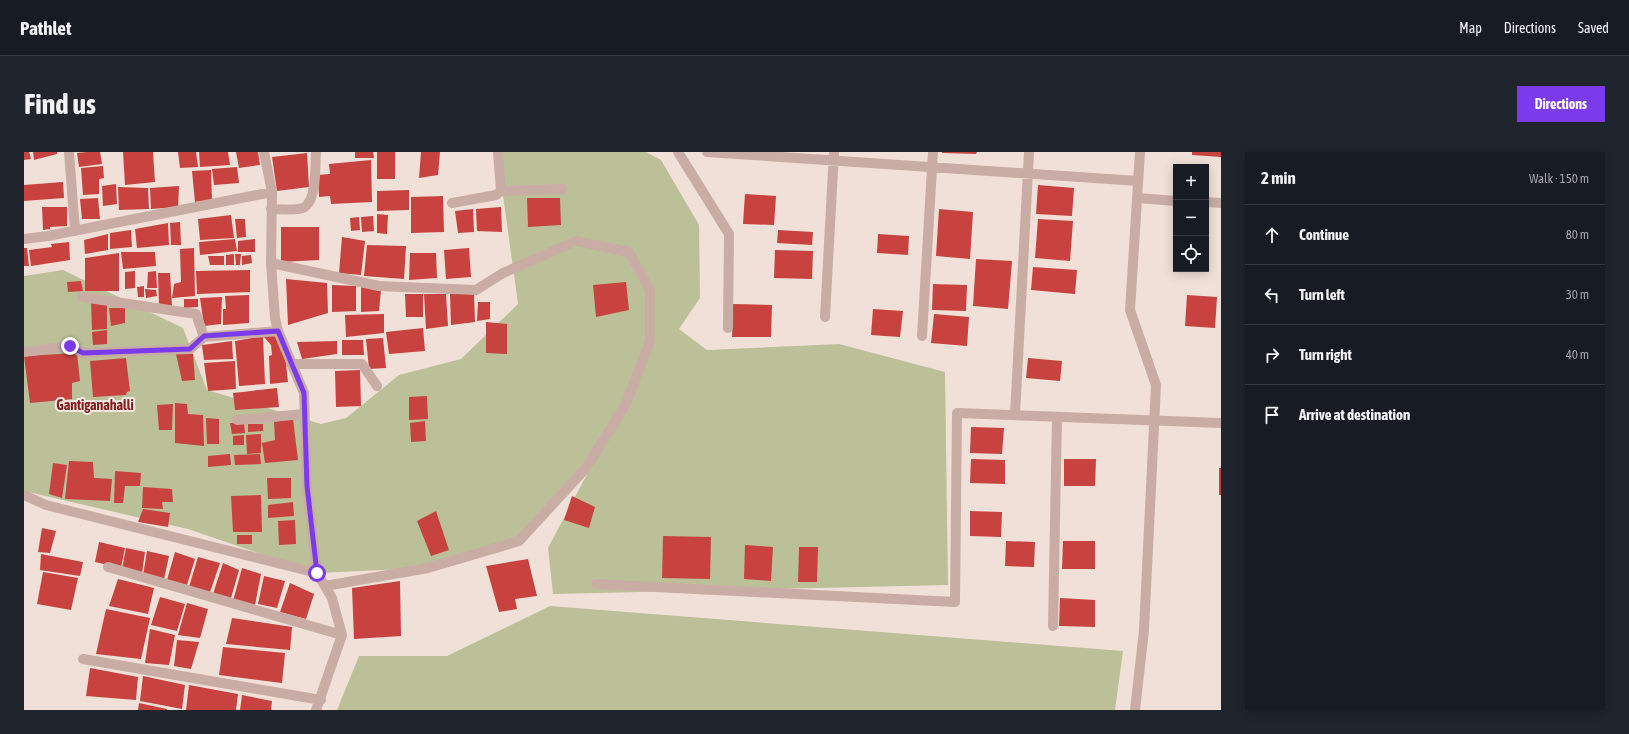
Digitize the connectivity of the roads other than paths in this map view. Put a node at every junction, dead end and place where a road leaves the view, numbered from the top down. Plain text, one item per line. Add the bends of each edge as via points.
1 (69, 152) edge
2 (264, 152) edge
3 (316, 152) edge
4 (498, 152) edge
5 (678, 152) edge
6 (707, 152) edge
7 (933, 152) edge
8 (1029, 152) edge
9 (1140, 152) edge
10 (735, 153) edge
11 (833, 156) edge
12 (932, 167) junction
13 (1028, 174) junction
14 (1138, 181) junction
15 (562, 189) dead end
16 (501, 191) junction
17 (272, 192) junction
18 (1137, 198) junction
19 (1173, 201) edge
20 (1209, 202) edge
21 (452, 203) dead end
22 (1221, 203) edge
23 (271, 209) junction
24 (75, 230) junction
25 (24, 239) edge
26 (271, 263) junction
27 (82, 297) dead end
28 (825, 317) dead end
29 (728, 328) dead end
30 (278, 331) junction
31 (204, 336) junction
32 (922, 336) dead end
33 (24, 352) edge
34 (291, 364) junction
35 (377, 386) dead end
36 (304, 414) junction
37 (1015, 415) junction
38 (1057, 417) junction
39 (237, 420) dead end
40 (1154, 420) junction
41 (1221, 423) edge
42 (24, 495) edge
43 (108, 567) dead end
44 (317, 573) junction
45 (596, 584) dead end
46 (325, 586) junction
47 (1053, 626) dead end
48 (342, 635) junction
49 (83, 660) dead end
50 (321, 700) junction
51 (316, 710) edge
52 (1135, 710) edge

1 - 24 street
2 - 17 street
3 - 23 street via 310,202 302,208
4 - 16 street
5 - 29 street via 729,234
6 - 10 street
7 - 12 street
8 - 13 street
9 - 14 street
10 - 11 street
11 - 12 street
11 - 28 street
12 - 13 street
12 - 32 street
13 - 14 street
13 - 37 street
14 - 18 street
15 - 16 street
16 - 21 street via 496,195
17 - 23 street
17 - 24 street
18 - 19 street
18 - 40 street via 1130,310 1156,385
20 - 22 street
23 - 26 street
24 - 25 street
26 - 30 street
26 - 46 street via 379,286 476,290 503,273 576,241 629,252 650,290 650,341 625,406 586,468 519,541 428,568
27 - 31 street via 196,314
30 - 31 street
30 - 34 street
31 - 33 street via 190,349 83,353 70,346
34 - 35 street via 362,364
34 - 36 street via 304,393
36 - 39 street
36 - 44 street via 307,486
37 - 38 street
37 - 45 street via 957,413 955,602
38 - 40 street
38 - 47 street
40 - 41 street
40 - 52 street via 1144,630
42 - 44 street via 46,505
43 - 48 street
44 - 46 street
46 - 48 street via 332,598
48 - 50 street
49 - 50 street
50 - 51 street

